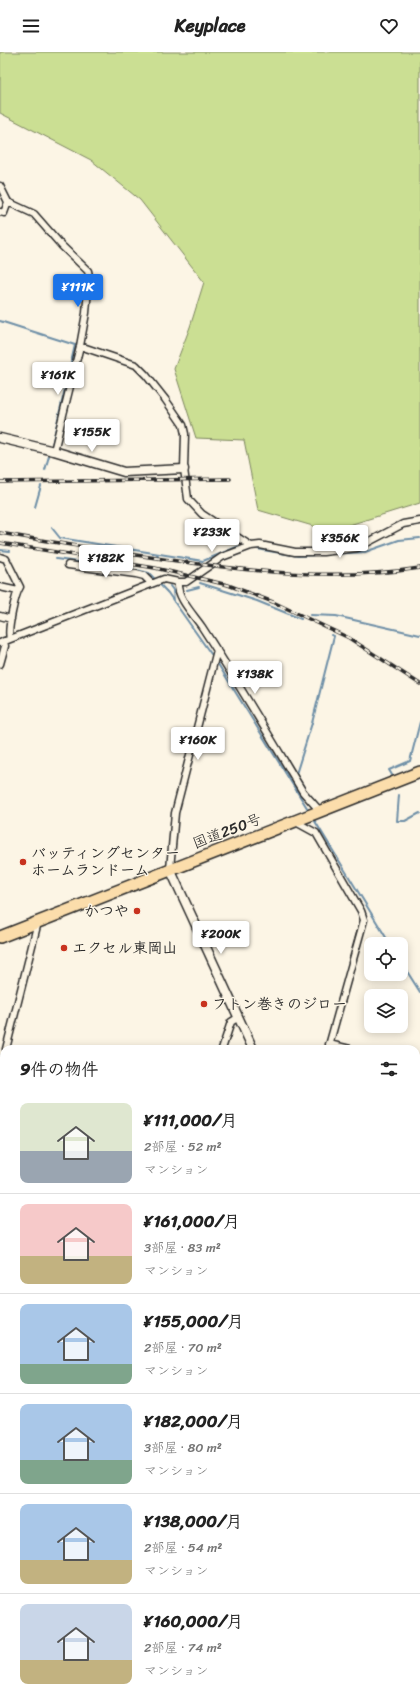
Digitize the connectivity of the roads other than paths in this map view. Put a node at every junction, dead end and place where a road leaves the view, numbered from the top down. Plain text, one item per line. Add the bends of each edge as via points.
1 (0, 186) edge
2 (8, 202) junction
3 (0, 212) edge
4 (80, 346) junction
5 (0, 438) edge
6 (54, 451) junction
7 (184, 469) junction
8 (420, 521) edge
9 (251, 546) junction
10 (0, 557) edge
11 (68, 565) dead end
12 (178, 582) junction
13 (152, 583) junction
14 (0, 586) edge
15 (18, 591) junction
16 (0, 616) edge
17 (11, 619) junction
18 (5, 641) edge
19 (217, 650) junction
20 (0, 664) edge
21 (420, 772) edge
22 (315, 813) junction
23 (293, 821) junction
24 (170, 869) junction
25 (38, 922) junction
26 (0, 937) edge
27 (238, 1017) junction
28 (7, 1045) edge
29 (223, 1045) edge
30 (251, 1045) edge
31 (329, 1045) edge

1 - 2 street
2 - 3 street via 4,213
2 - 4 street via 34,214 62,246 88,270 86,313
4 - 6 street
4 - 7 street via 136,365 146,375 182,425 186,448
5 - 6 street
6 - 7 street via 124,472
7 - 9 street via 188,499 195,508 210,521
8 - 9 street via 403,524 357,548 295,552 260,545
9 - 12 street via 222,557 186,582
10 - 15 street via 6,559 20,587
11 - 13 street via 136,574 144,576
12 - 13 street via 164,579
12 - 19 street via 182,599
13 - 18 street
14 - 15 street
15 - 17 street
16 - 17 street
17 - 18 street via 9,635
18 - 20 street
19 - 22 street
19 - 24 street via 175,813
21 - 22 highway, 国道250号
22 - 23 highway, 国道250号
23 - 24 highway, 国道250号
23 - 31 street via 316,833 364,920
24 - 25 highway, 国道250号
24 - 27 street
25 - 26 highway, 国道250号
25 - 28 street
27 - 29 street via 231,1022
27 - 30 street

